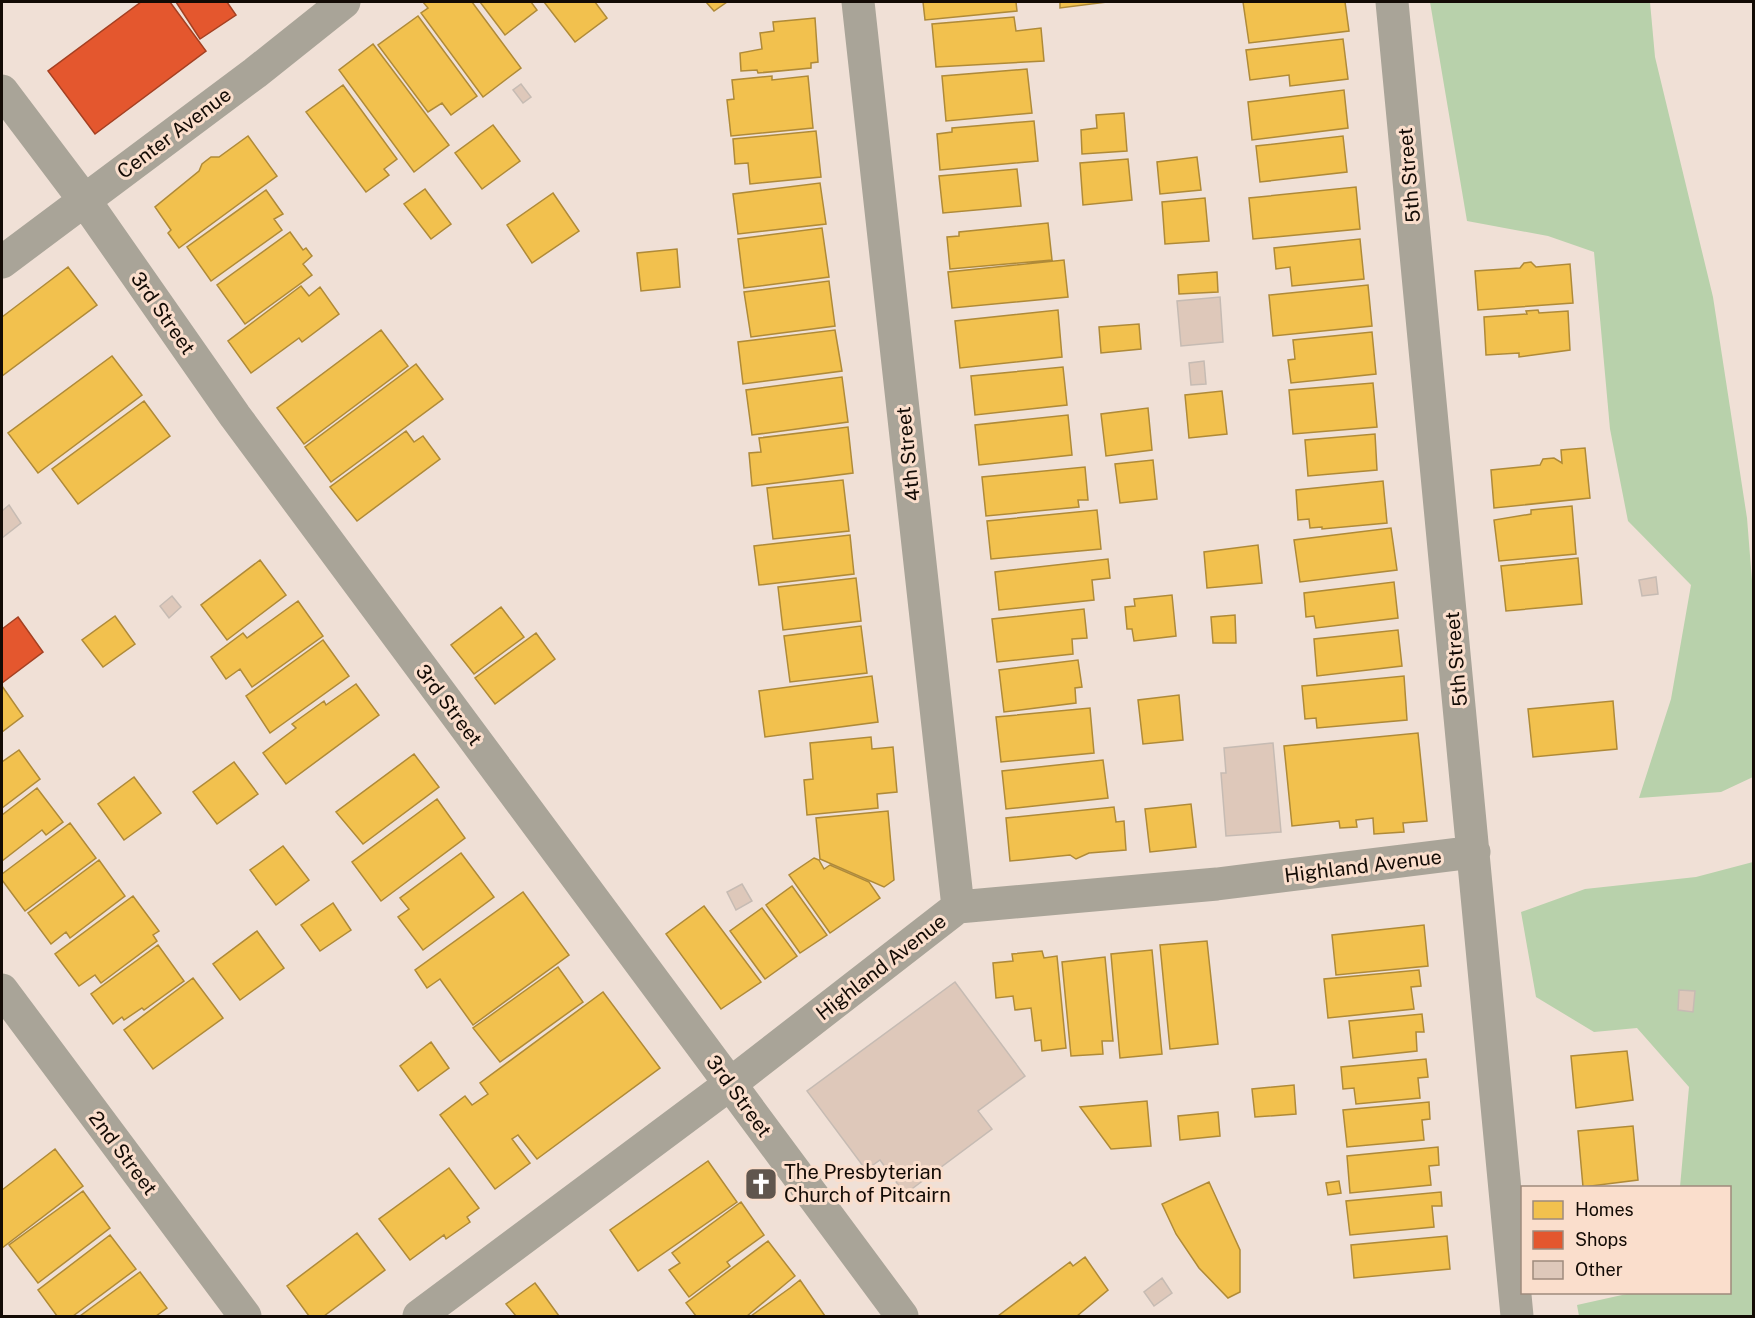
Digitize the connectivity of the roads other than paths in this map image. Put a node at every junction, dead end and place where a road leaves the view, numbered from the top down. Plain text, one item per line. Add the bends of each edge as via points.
1 (345, 2) edge
2 (858, 2) edge
3 (1392, 2) edge
4 (2, 90) edge
5 (85, 201) junction
6 (2, 262) edge
7 (1474, 852) junction
8 (958, 907) junction
9 (2, 990) edge
10 (730, 1084) junction
11 (245, 1317) edge
12 (418, 1317) edge
13 (902, 1317) edge
14 (1517, 1317) edge

1 - 5 street, Center Avenue
2 - 8 street, 4th Street
3 - 7 street, 5th Street
4 - 5 street, 3rd Street
5 - 6 street, Center Avenue
5 - 10 street, 3rd Street via 235,416
7 - 8 street, Highland Avenue via 1217,884
7 - 14 street, 5th Street
8 - 10 street, Highland Avenue
9 - 11 street, 2nd Street
10 - 12 street, Highland Avenue
10 - 13 street, 3rd Street

